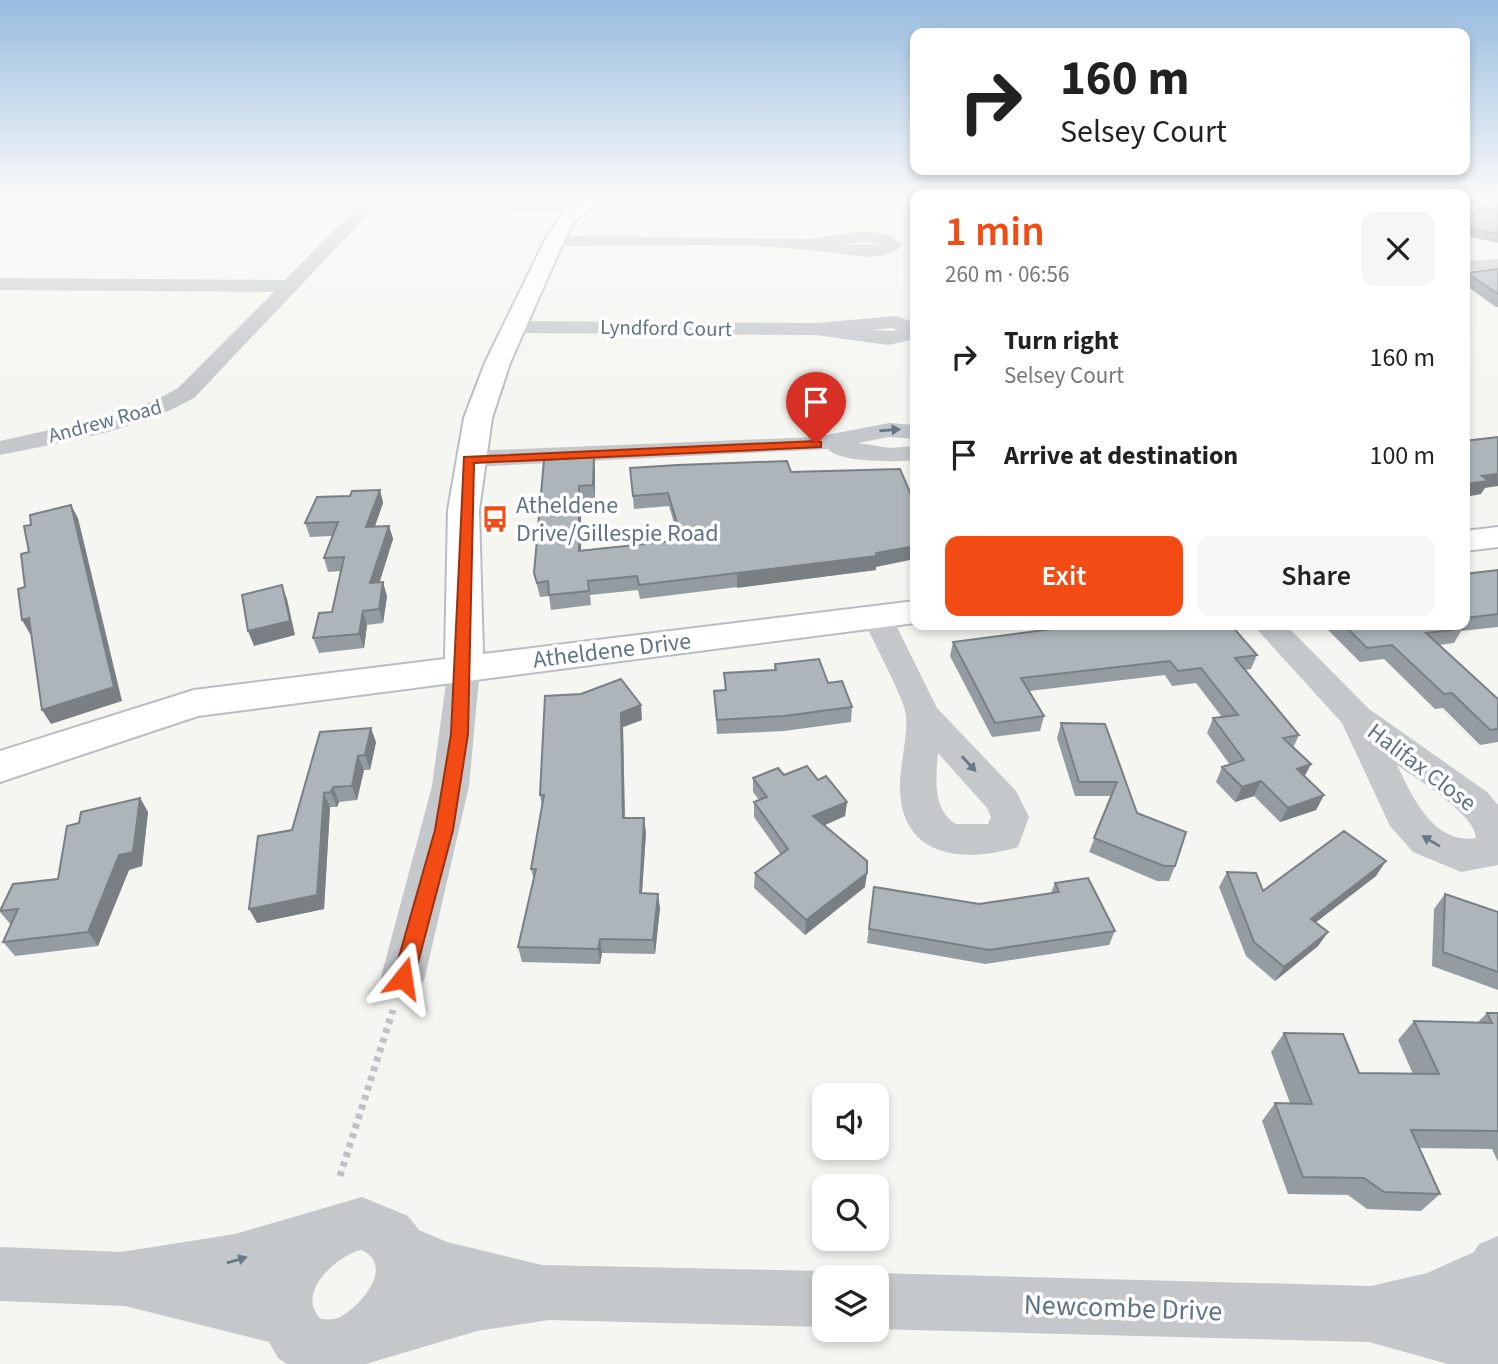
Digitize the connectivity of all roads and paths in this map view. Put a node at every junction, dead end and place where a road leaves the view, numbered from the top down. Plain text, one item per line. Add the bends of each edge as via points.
1 (315, 260) edge
2 (546, 260) edge
3 (1498, 264) edge
4 (1470, 267) edge
5 (0, 284) edge
6 (289, 286) junction
7 (516, 327) junction
8 (816, 330) dead end
9 (910, 432) edge
10 (816, 444) junction
11 (0, 448) edge
12 (910, 453) edge
13 (468, 459) junction
14 (1498, 537) edge
15 (1470, 540) edge
16 (910, 613) edge
17 (877, 617) junction
18 (1273, 630) edge
19 (464, 668) junction
20 (310, 690) junction
21 (923, 714) dead end
22 (1356, 717) dead end
23 (0, 767) edge
24 (0, 794) edge
25 (403, 978) joint
26 (340, 1176) dead end
27 (325, 1236) junction
28 (402, 1250) junction
29 (0, 1274) edge
30 (121, 1279) junction
31 (1496, 1284) edge
32 (549, 1292) junction
33 (812, 1299) edge
34 (889, 1301) edge
35 (1369, 1314) junction
36 (289, 1336) edge
37 (1498, 1338) edge
38 (360, 1346) edge

1 - 6 street, Andrew Road
2 - 7 street
3 - 4 street
5 - 6 street
6 - 11 street, Andrew Road via 201,380 177,399 134,416
7 - 8 street, Lyndford Court
7 - 13 street via 486,390
10 -> 9 street via 889,430
10 - 12 street via 890,455
10 - 13 street
13 - 19 street
14 - 15 street
16 - 17 street, Atheldene Drive
17 - 19 street, Atheldene Drive
17 - 21 street
18 - 22 street, Halifax Close
19 - 20 street, Atheldene Drive
19 - 25 street via 444,830
20 - 23 street, Atheldene Drive via 194,704
20 - 24 street, Atheldene Drive via 169,733
25 - 26 path
27 - 28 street via 362,1223 379,1227
30 -> 27 street via 235,1261
27 - 36 street via 306,1252 293,1273 286,1297
28 - 32 street via 447,1269
28 - 38 street via 401,1292 390,1313
29 - 30 street
30 - 36 street
31 - 35 street, Newcombe Drive
32 - 33 street
32 - 38 street via 477,1303
34 - 35 street, Newcombe Drive
35 - 37 street, Newcombe Drive via 1450,1336
36 - 38 street via 318,1350

